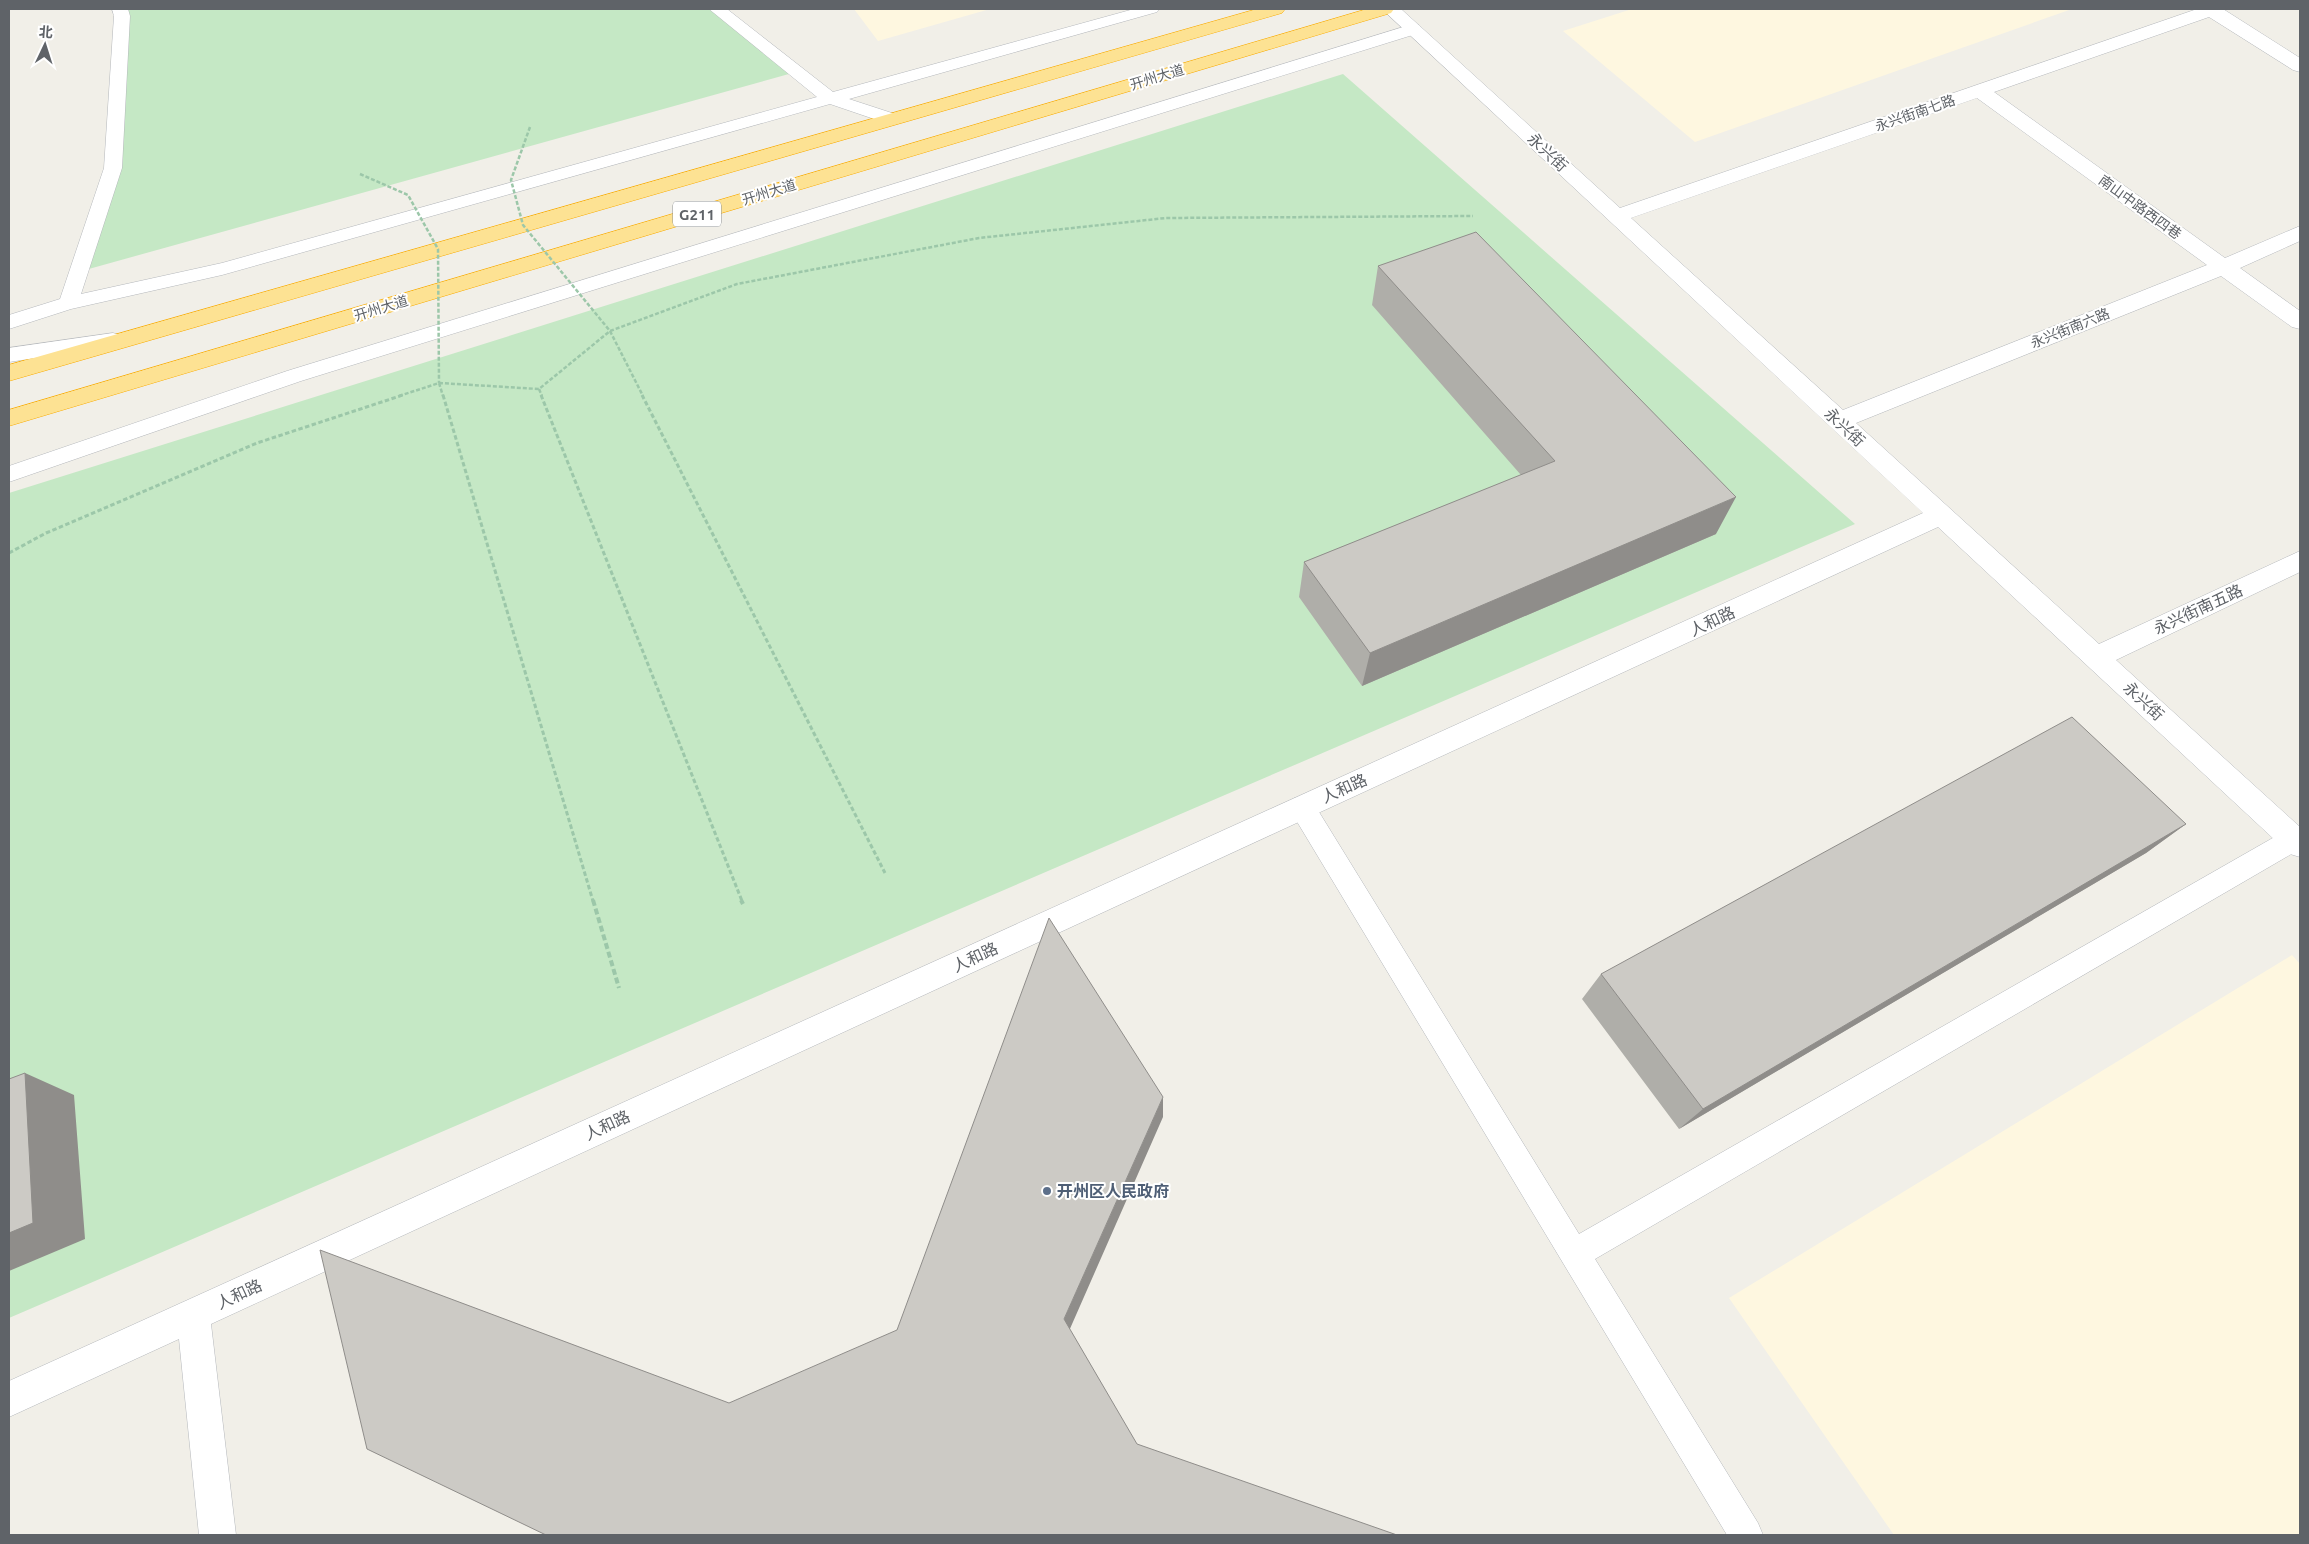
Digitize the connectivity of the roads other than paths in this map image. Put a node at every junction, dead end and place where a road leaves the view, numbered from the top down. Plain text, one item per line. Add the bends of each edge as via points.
1 (120, 9) edge
2 (716, 9) edge
3 (1151, 9) edge
4 (1276, 9) edge
5 (1385, 9) edge
6 (1391, 9) edge
7 (2212, 9) edge
8 (1413, 29) junction
9 (2300, 66) edge
10 (1979, 90) junction
11 (831, 99) junction
12 (892, 119) junction
13 (1617, 216) junction
14 (2300, 233) edge
15 (2222, 267) junction
16 (68, 303) junction
17 (9, 322) edge
18 (2300, 322) edge
19 (130, 338) junction
20 (9, 355) edge
21 (9, 373) edge
22 (19, 415) edge
23 (1839, 421) junction
24 (9, 422) edge
25 (9, 474) edge
26 (1942, 515) junction
27 (2300, 561) edge
28 (2096, 657) junction
29 (1302, 807) junction
30 (2297, 842) edge
31 (1574, 1254) junction
32 (193, 1314) junction
33 (9, 1398) edge
34 (218, 1535) edge
35 (1746, 1535) edge

1 - 16 lane via 113,168
2 - 11 lane
3 - 11 lane
4 - 12 highway, 开州大道 / G211
5 - 22 highway, 开州大道 / G211
6 - 8 street, 永兴街
7 - 9 street
7 - 10 street, 永兴街南七路
8 - 13 street, 永兴街
8 - 25 lane via 294,376
10 - 13 street, 永兴街南七路
10 - 15 street, 南山中路西四巷
11 - 12 lane
11 - 16 lane via 222,269
12 - 19 highway, 开州大道 / G211
13 - 23 street, 永兴街
14 - 15 street, 永兴街南六路
15 - 18 street, 南山中路西四巷
15 - 23 street, 永兴街南六路
16 - 17 lane
19 - 20 lane
19 - 21 highway, 开州大道 / G211
22 - 24 lane
23 - 26 street, 永兴街
26 - 28 street, 永兴街
26 - 29 street, 人和路
27 - 28 street, 永兴街南五路
28 - 30 street, 永兴街
29 - 31 lane
29 - 32 street, 人和路
30 - 31 lane
31 - 35 lane
32 - 33 street, 人和路
32 - 34 street

